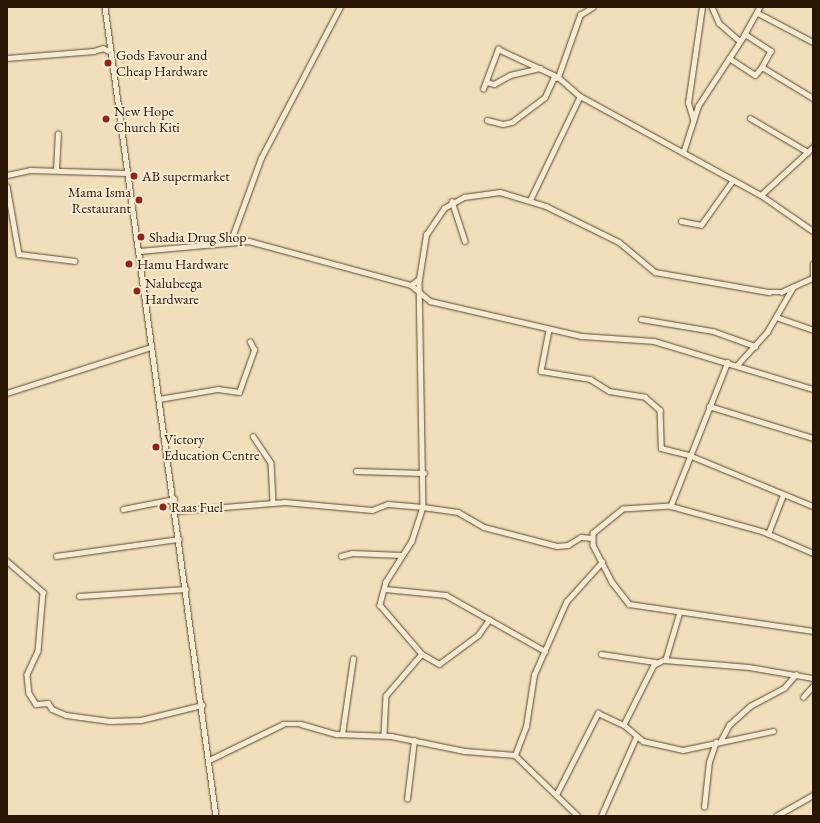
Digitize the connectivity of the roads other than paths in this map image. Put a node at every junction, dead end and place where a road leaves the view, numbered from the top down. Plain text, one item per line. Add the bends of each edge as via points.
1 (105, 7) edge
2 (340, 7) edge
3 (593, 7) edge
4 (702, 7) edge
5 (712, 7) edge
6 (760, 7) edge
7 (758, 13) junction
8 (745, 34) junction
9 (740, 41) junction
10 (813, 42) edge
11 (111, 52) junction
12 (7, 58) edge
13 (729, 58) junction
14 (762, 67) junction
15 (540, 68) junction
16 (558, 77) junction
17 (487, 82) junction
18 (483, 89) dead end
19 (580, 96) junction
20 (813, 98) edge
21 (750, 118) dead end
22 (693, 119) junction
23 (487, 120) dead end
24 (58, 134) dead end
25 (813, 147) edge
26 (808, 152) junction
27 (683, 153) junction
28 (56, 170) junction
29 (127, 174) junction
30 (7, 175) edge
31 (732, 180) junction
32 (7, 186) edge
33 (761, 195) junction
34 (530, 200) junction
35 (452, 201) junction
36 (681, 221) dead end
37 (813, 231) edge
38 (231, 240) junction
39 (465, 241) dead end
40 (139, 251) junction
41 (75, 262) dead end
42 (813, 264) edge
43 (813, 278) edge
44 (419, 279) junction
45 (411, 285) junction
46 (793, 287) junction
47 (420, 293) junction
48 (776, 316) junction
49 (641, 318) dead end
50 (549, 330) junction
51 (813, 330) edge
52 (250, 342) dead end
53 (755, 346) junction
54 (151, 347) junction
55 (728, 362) junction
56 (737, 365) junction
57 (813, 389) edge
58 (7, 392) edge
59 (159, 399) junction
60 (709, 406) junction
61 (253, 436) dead end
62 (813, 438) edge
63 (689, 455) junction
64 (356, 471) dead end
65 (424, 473) junction
66 (783, 496) junction
67 (174, 499) junction
68 (273, 503) junction
69 (671, 506) junction
70 (813, 506) edge
71 (423, 507) junction
72 (122, 509) dead end
73 (175, 511) junction
74 (768, 534) junction
75 (592, 538) junction
76 (179, 539) junction
77 (813, 553) edge
78 (402, 554) junction
79 (56, 556) dead end
80 (341, 556) dead end
81 (7, 561) edge
82 (602, 562) junction
83 (385, 589) junction
84 (186, 590) junction
85 (79, 596) dead end
86 (680, 612) junction
87 (489, 620) junction
88 (813, 631) edge
89 (544, 651) junction
90 (422, 654) junction
91 (602, 654) dead end
92 (352, 659) dead end
93 (664, 660) junction
94 (656, 662) junction
95 (796, 674) junction
96 (813, 678) edge
97 (813, 686) edge
98 (803, 697) dead end
99 (202, 705) junction
100 (624, 725) junction
101 (773, 731) dead end
102 (342, 734) junction
103 (384, 735) junction
104 (636, 738) junction
105 (414, 740) junction
106 (722, 740) junction
107 (716, 742) junction
108 (515, 755) junction
109 (209, 760) junction
110 (557, 793) junction
111 (813, 795) edge
112 (407, 799) dead end
113 (704, 807) dead end
114 (216, 816) edge
115 (578, 816) edge
116 (601, 816) edge
117 (776, 816) edge

1 - 11 street
2 - 38 street via 261,158
3 - 16 street via 580,15
4 - 22 street via 688,102
5 - 9 street via 719,23
6 - 7 street
7 - 8 street
7 - 10 street
8 - 9 street
8 - 14 street via 771,51
9 - 13 street
11 - 12 street via 103,48 94,52
11 - 29 street
13 - 14 street via 755,75
13 - 22 street
14 - 20 street
15 - 16 street
15 - 17 street via 510,75 494,84
15 - 17 street via 498,50
16 - 19 street
16 - 23 street via 553,79 545,97 512,122 503,124
17 - 18 street
19 - 27 street
19 - 34 street
21 - 26 street
22 - 27 street
24 - 28 street
25 - 26 street
26 - 33 street
27 - 31 street
28 - 29 street
28 - 30 street
29 - 40 street
31 - 33 street
31 - 36 street via 700,225
32 - 41 street via 19,254
33 - 37 street
34 - 35 street via 500,192
34 - 46 street via 619,242 655,272 769,292
35 - 39 street
35 - 44 street via 426,235
38 - 40 street
38 - 45 street via 249,241
40 - 54 street
42 - 43 street
43 - 46 street
44 - 45 street
44 - 47 street
45 - 47 street
46 - 48 street
47 - 50 street via 430,301
47 - 65 street
48 - 51 street
48 - 53 street
49 - 53 street via 713,331
50 - 55 street via 590,338 654,341
50 - 63 street via 541,371 590,379 610,391 648,399 660,410 659,446
52 - 59 street via 254,350 239,392 218,389
53 - 56 street
54 - 58 street
54 - 59 street
55 - 56 street
55 - 60 street
56 - 57 street
59 - 67 street
60 - 62 street
60 - 63 street
61 - 68 street via 271,463
63 - 66 street
63 - 69 street
64 - 65 street
65 - 71 street
66 - 70 street
66 - 74 street
67 - 72 street
67 - 73 street
68 - 71 street via 372,510 388,504
68 - 73 street
69 - 74 street
69 - 75 street via 624,509
71 - 75 street via 458,512 481,526 557,546 568,545 582,537
71 - 78 street via 412,541
73 - 76 street
74 - 77 street
75 - 82 street
76 - 79 street
76 - 84 street
78 - 80 street via 352,553
78 - 83 street
81 - 99 street via 43,592 38,651 27,675 29,693 36,704 48,703 52,709 66,715 110,721 141,720
82 - 86 street via 629,604
82 - 89 street via 572,593
83 - 87 street via 446,595
83 - 90 street via 380,605 383,612
84 - 85 street
84 - 99 street
86 - 88 street
86 - 93 street
87 - 89 street
87 - 90 street via 478,635 439,664
89 - 108 street via 534,675 526,726
90 - 103 street via 386,696
91 - 94 street
92 - 102 street
93 - 94 street
93 - 95 street
94 - 100 street
95 - 96 street
95 - 106 street via 784,688 750,706 729,725
97 - 98 street
99 - 109 street
100 - 104 street
100 - 110 street via 598,713
101 - 106 street
102 - 103 street
102 - 109 street via 283,724
103 - 105 street
104 - 107 street via 671,750 695,749
104 - 116 street
105 - 108 street via 465,751
105 - 112 street
106 - 107 street
107 - 113 street via 709,762
108 - 110 street
109 - 114 street
110 - 115 street
111 - 117 street

